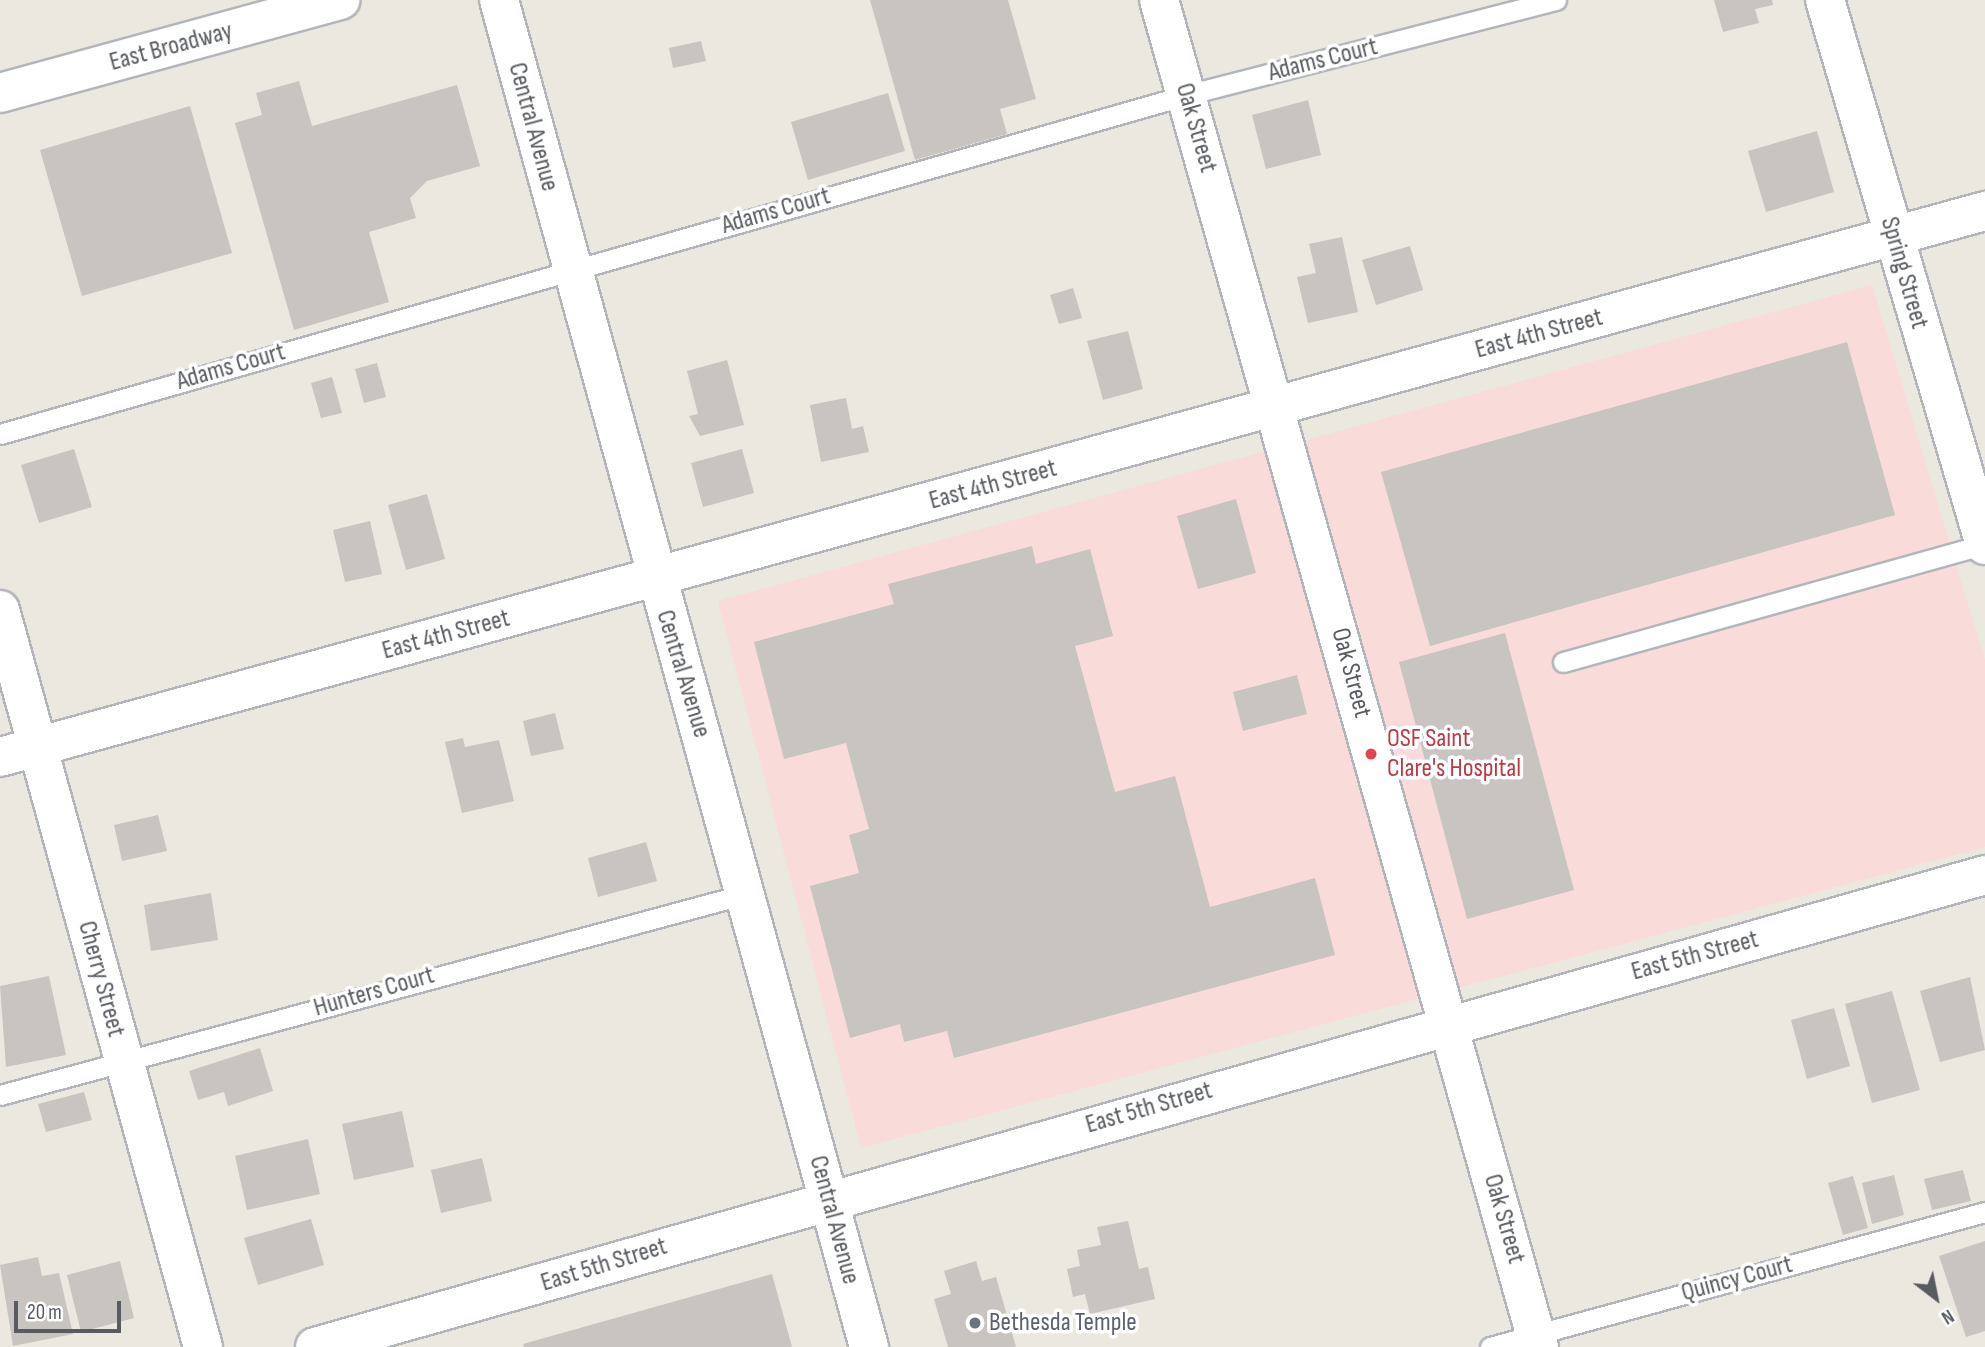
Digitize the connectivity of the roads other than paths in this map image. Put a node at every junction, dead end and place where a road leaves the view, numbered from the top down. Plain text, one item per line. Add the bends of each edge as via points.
1 (341, 0) edge
2 (499, 0) edge
3 (1159, 0) edge
4 (1556, 0) edge
5 (1825, 0) edge
6 (0, 93) edge
7 (1186, 95) junction
8 (1985, 211) edge
9 (1893, 236) junction
10 (570, 269) junction
11 (1278, 406) junction
12 (0, 434) edge
13 (1985, 544) edge
14 (654, 578) junction
15 (0, 610) edge
16 (1563, 662) dead end
17 (38, 747) junction
18 (0, 757) edge
19 (1985, 876) edge
20 (749, 893) junction
21 (1449, 1024) junction
22 (123, 1062) junction
23 (0, 1095) edge
24 (827, 1199) junction
25 (1985, 1212) edge
26 (1538, 1340) edge
27 (203, 1347) edge
28 (315, 1347) edge
29 (869, 1347) edge
30 (1490, 1347) edge

1 - 6 street, East Broadway
2 - 10 street, Central Avenue
3 - 7 street, Oak Street
4 - 7 lane, Adams Court
5 - 9 street, Spring Street
7 - 10 lane, Adams Court
7 - 11 street, Oak Street
8 - 9 street, East 4th Street
9 - 11 street, East 4th Street
9 - 13 street, Spring Street
10 - 12 lane, Adams Court
10 - 14 street, Central Avenue
11 - 14 street, East 4th Street
11 - 21 street, Oak Street
13 - 16 lane
14 - 17 street, East 4th Street
14 - 20 street, Central Avenue
15 - 17 street, Cherry Street
17 - 18 street, East 4th Street
17 - 22 street, Cherry Street
19 - 21 street, East 5th Street
20 - 22 lane, Hunters Court
20 - 24 street, Central Avenue
21 - 24 street, East 5th Street
21 - 26 street, Oak Street
22 - 23 lane, Hunters Court
22 - 27 street, Cherry Street
24 - 28 street, East 5th Street
24 - 29 street, Central Avenue
25 - 26 lane, Quincy Court
26 - 30 lane, Quincy Court

